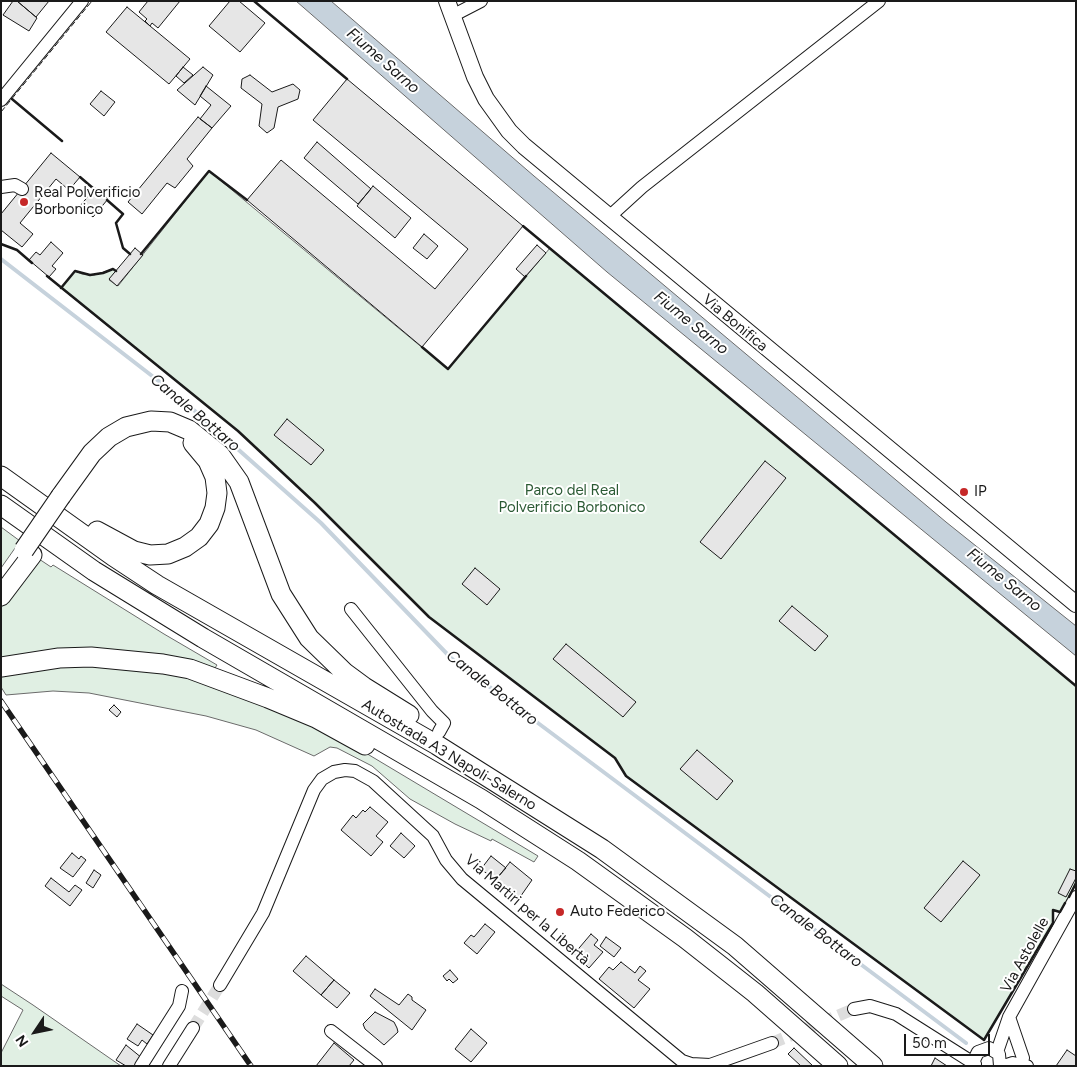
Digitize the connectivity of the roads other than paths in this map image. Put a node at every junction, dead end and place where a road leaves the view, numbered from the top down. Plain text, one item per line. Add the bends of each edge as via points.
1 (82, 1) edge
2 (481, 1) edge
3 (879, 1) edge
4 (450, 8) edge
5 (1, 100) edge
6 (1, 187) edge
7 (22, 189) dead end
8 (608, 218) junction
9 (1, 462) edge
10 (1, 476) edge
11 (65, 499) junction
12 (1, 505) edge
13 (28, 552) junction
14 (1, 581) edge
15 (1, 596) edge
16 (1076, 604) edge
17 (351, 609) dead end
18 (1, 667) edge
19 (439, 732) junction
20 (520, 796) junction
21 (481, 799) junction
22 (1076, 897) edge
23 (220, 985) tunnel mouth
24 (182, 991) dead end
25 (854, 1010) tunnel mouth
26 (1006, 1023) junction
27 (194, 1028) tunnel mouth
28 (330, 1031) dead end
29 (772, 1043) tunnel mouth
30 (950, 1050) junction
31 (992, 1054) edge
32 (1027, 1063) edge
33 (682, 1064) edge
34 (975, 1065) edge
35 (141, 1066) edge
36 (169, 1066) edge
37 (376, 1066) edge
38 (838, 1066) edge
39 (873, 1066) edge
40 (1004, 1066) edge

1 - 5 street
2 - 4 street
3 - 8 street via 642,187
4 - 8 main road, Via Bonifica via 475,76 495,113 524,146
6 - 7 street via 15,185
8 - 16 main road, Via Bonifica
9 - 11 highway via 117,543 150,555 168,554 199,537 216,508 217,493 208,461 186,438 170,432 138,431 100,457
10 - 20 highway, Autostrada A3 Napoli-Salerno via 157,585
11 - 13 highway, bridge
11 - 19 highway via 92,453 126,427 151,421 170,422 189,430 220,455 239,482 281,594 309,638 364,687
12 - 21 highway, Autostrada A3 Napoli-Salerno via 71,556 136,597
13 - 14 highway
13 - 15 highway
17 - 19 street via 444,723
18 - 21 highway via 59,658 92,657 190,670 316,718 410,768
19 - 20 highway via 464,748
20 - 39 highway, Autostrada A3 Napoli-Salerno via 602,849 728,941
21 - 38 highway, Autostrada A3 Napoli-Salerno via 578,861 685,938 755,993
22 - 26 street, Via Astolelle
23 - 33 street, Via Martiri per la Libertà via 263,913 314,790 322,779 334,772 356,771 373,781 423,825 453,869 469,885
24 - 35 street via 179,1006
25 - 30 street via 870,1006 896,1014
26 - 31 street, Via Astolelle
26 - 32 street
27 - 36 street
28 - 37 street
29 - 33 street, Via Martiri per la Libertà via 710,1065
30 - 31 street
30 - 34 street
31 - 32 street via 1009,1053
31 - 34 street, Via Astolelle via 975,1056
32 - 40 street via 1013,1062

